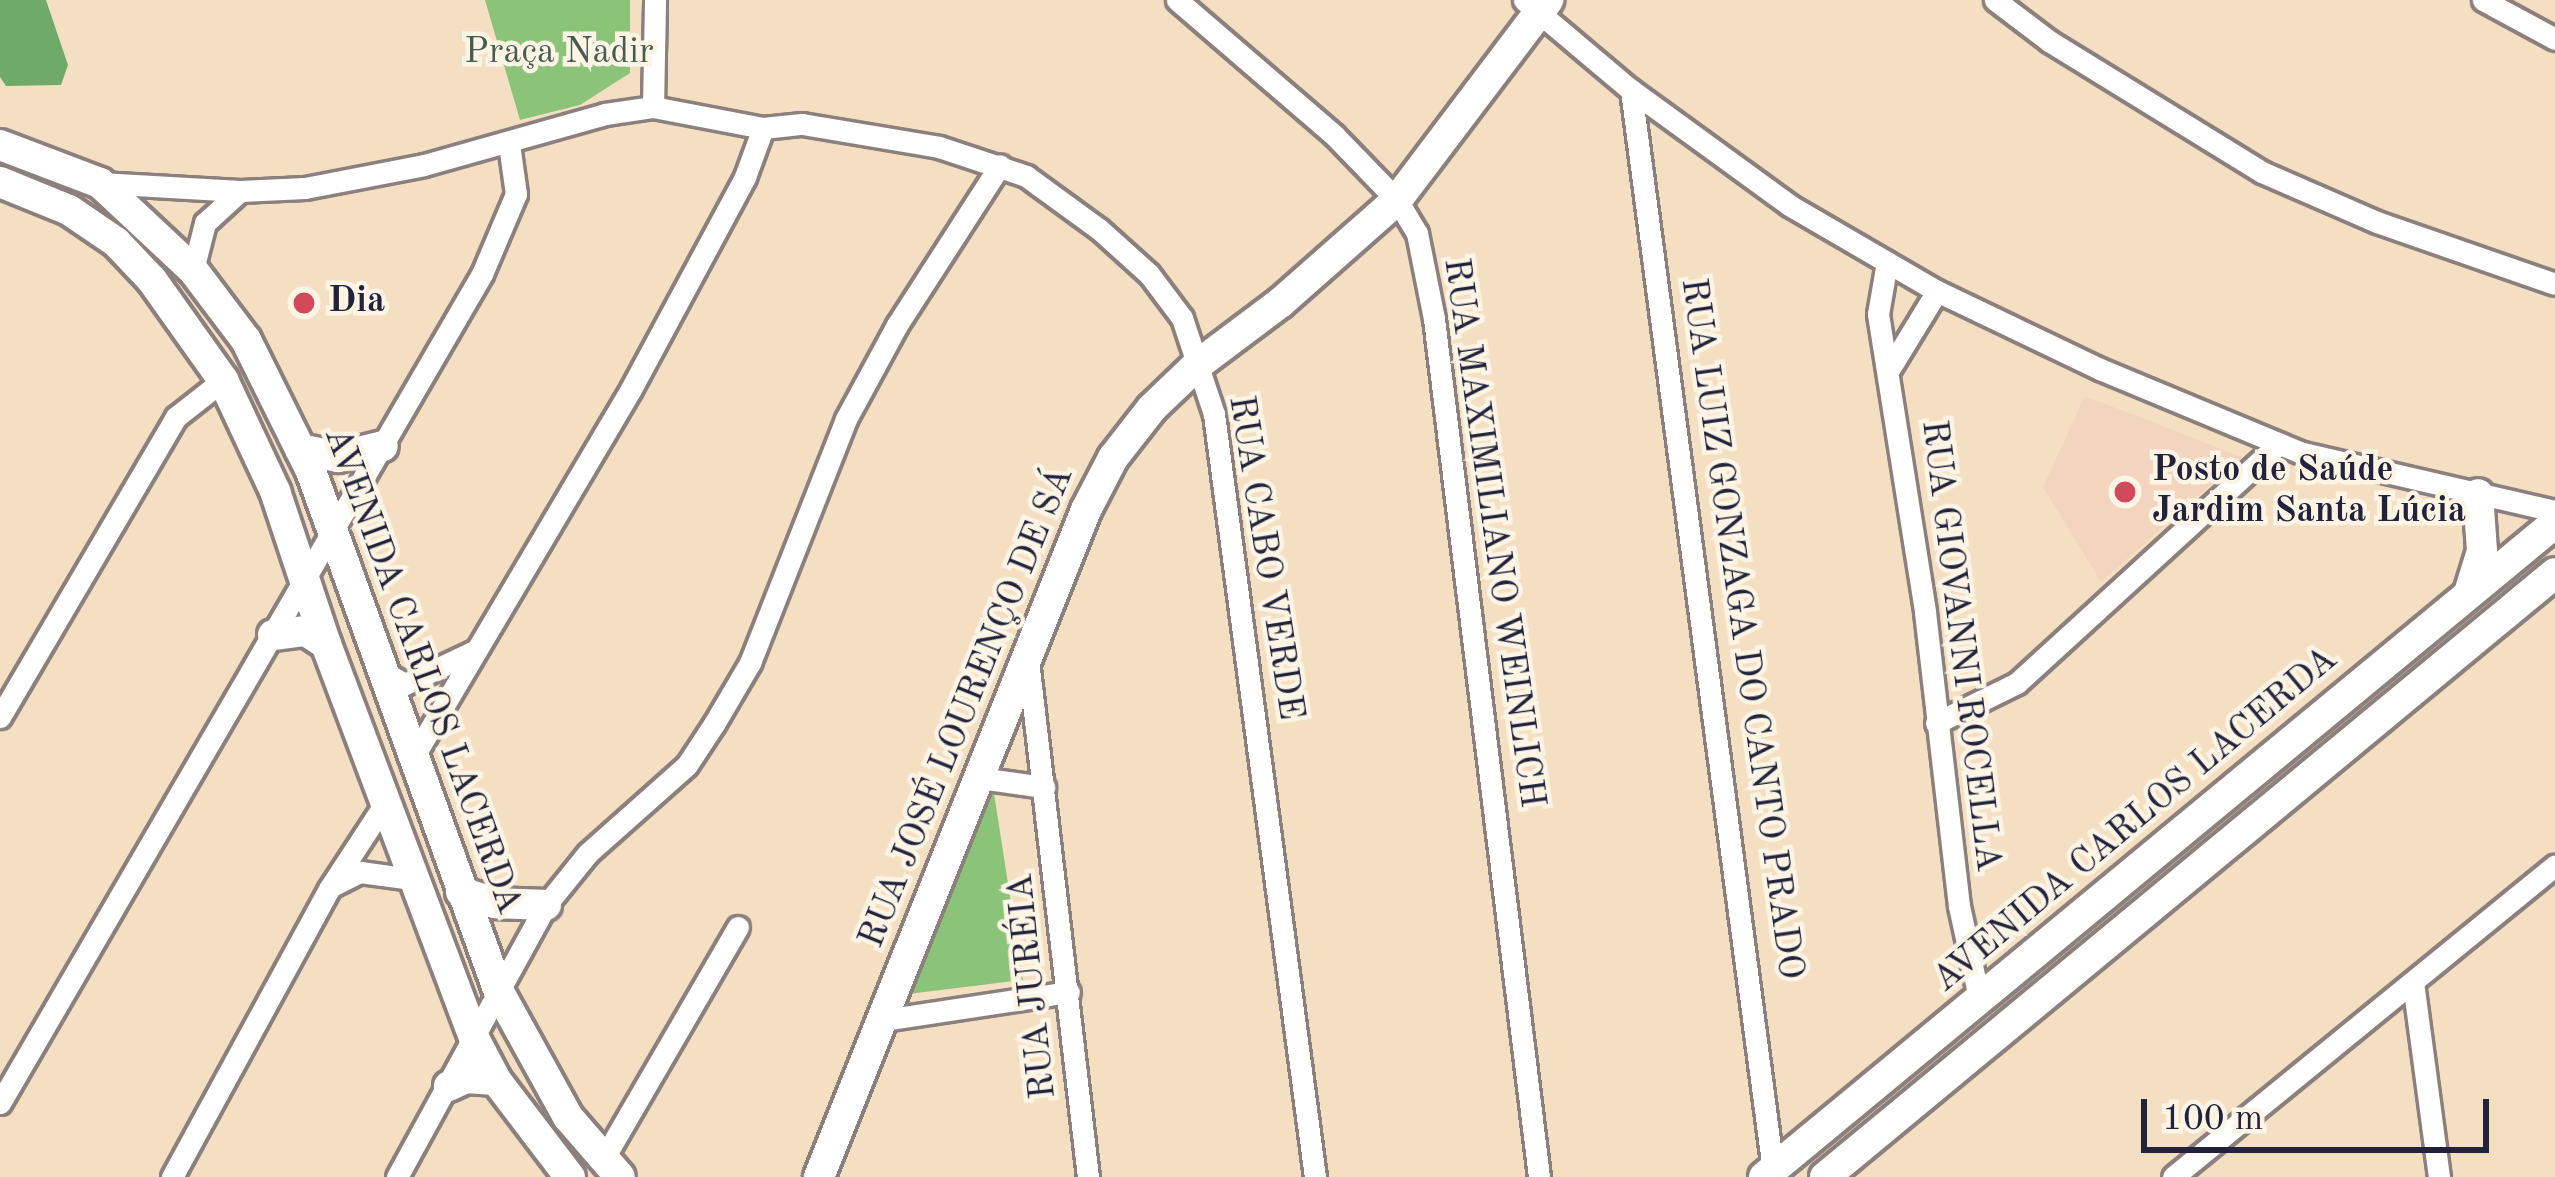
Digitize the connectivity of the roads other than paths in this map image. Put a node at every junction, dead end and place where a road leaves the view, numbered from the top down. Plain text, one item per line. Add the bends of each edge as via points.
1 (656, 0) edge
2 (1177, 0) edge
3 (1995, 0) edge
4 (2483, 0) edge
5 (1538, 5) edge
6 (2555, 39) edge
7 (1631, 90) junction
8 (653, 107) junction
9 (764, 128) junction
10 (509, 144) junction
11 (0, 145) edge
12 (1000, 165) junction
13 (100, 182) junction
14 (2, 188) edge
15 (240, 190) junction
16 (1396, 200) junction
17 (1887, 262) junction
18 (193, 270) junction
19 (2555, 284) edge
20 (1937, 291) junction
21 (1196, 366) junction
22 (1890, 368) junction
23 (224, 380) junction
24 (2279, 444) junction
25 (383, 446) junction
26 (300, 449) junction
27 (2478, 494) junction
28 (2555, 511) edge
29 (2555, 523) edge
30 (333, 533) junction
31 (2552, 578) edge
32 (304, 582) junction
33 (2467, 596) junction
34 (273, 635) junction
35 (326, 644) junction
36 (477, 648) junction
37 (1028, 660) junction
38 (384, 672) junction
39 (0, 717) edge
40 (1936, 723) junction
41 (414, 756) junction
42 (980, 778) junction
43 (1044, 787) junction
44 (384, 805) junction
45 (2555, 865) edge
46 (411, 880) junction
47 (329, 889) junction
48 (461, 892) junction
49 (545, 905) junction
50 (738, 927) dead end
51 (2413, 982) junction
52 (500, 992) junction
53 (1069, 992) junction
54 (1972, 1009) junction
55 (883, 1020) junction
56 (475, 1040) junction
57 (1981, 1046) junction
58 (496, 1080) junction
59 (449, 1086) junction
60 (0, 1103) edge
61 (2207, 1150) junction
62 (612, 1167) edge
63 (1769, 1175) edge
64 (172, 1177) edge
65 (397, 1177) edge
66 (570, 1177) edge
67 (819, 1177) edge
68 (1088, 1177) edge
69 (1316, 1177) edge
70 (1539, 1177) edge
71 (1825, 1177) edge
72 (2173, 1177) edge
73 (2212, 1177) edge
74 (2439, 1177) edge

1 - 8 street
2 - 16 street, RUA MAXIMILIANO WEINLICH via 1334,135
3 - 19 street via 2262,172
4 - 6 street
5 - 7 street
5 - 16 main road, RUA JOSÉ LOURENÇO DE SÁ
7 - 17 street via 1790,205
7 - 63 street, RUA LUIZ GONZAGA DO CANTO PRADO
8 - 9 street, RUA CABO VERDE
8 - 10 street, RUA CABO VERDE
9 - 12 street, RUA CABO VERDE via 802,124
9 - 36 street via 631,389
10 - 15 street, RUA CABO VERDE via 305,188
10 - 25 street via 516,194 482,274
11 - 13 main road, AVENIDA CARLOS LACERDA
12 - 21 street, RUA CABO VERDE via 1066,203 1149,274 1182,317
12 - 49 street via 846,419 750,663 714,724 687,765 588,853
13 - 15 street, RUA CABO VERDE
13 - 18 main road, AVENIDA CARLOS LACERDA
14 - 23 main road, AVENIDA CARLOS LACERDA via 69,210 116,242
15 - 18 street via 206,223
16 - 21 main road, RUA JOSÉ LOURENÇO DE SÁ
16 - 70 street, RUA MAXIMILIANO WEINLICH via 1418,233 1434,319
17 - 20 street
17 - 22 street, RUA GIOVANNI ROCELLA via 1878,314
18 - 26 main road, AVENIDA CARLOS LACERDA via 246,340
20 - 22 street
20 - 24 street
21 - 37 main road, RUA JOSÉ LOURENÇO DE SÁ via 1113,458
21 - 69 street, RUA CABO VERDE via 1214,414 1236,555
22 - 40 street, RUA GIOVANNI ROCELLA
23 - 32 main road, AVENIDA CARLOS LACERDA via 275,491
23 - 39 street via 176,417
24 - 27 street
24 - 40 street via 2018,683
25 - 26 main road via 338,457
25 - 30 street
26 - 30 main road, AVENIDA CARLOS LACERDA
27 - 28 street
27 - 33 main road via 2482,551
29 - 33 main road, AVENIDA CARLOS LACERDA
30 - 32 street
30 - 38 main road, AVENIDA CARLOS LACERDA
31 - 57 main road, AVENIDA CARLOS LACERDA
32 - 34 street
32 - 35 main road, AVENIDA CARLOS LACERDA
33 - 54 main road, AVENIDA CARLOS LACERDA
34 - 35 main road via 306,631
34 - 60 street
35 - 44 main road, AVENIDA CARLOS LACERDA
36 - 38 street via 418,681 404,684
36 - 41 street
37 - 42 main road, RUA JOSÉ LOURENÇO DE SÁ
37 - 43 street, RUA JURÉIA
38 - 41 main road, AVENIDA CARLOS LACERDA
40 - 54 street, RUA GIOVANNI ROCELLA
41 - 48 main road, AVENIDA CARLOS LACERDA
42 - 43 street
42 - 55 main road, RUA JOSÉ LOURENÇO DE SÁ
43 - 53 street, RUA JURÉIA
44 - 46 main road, AVENIDA CARLOS LACERDA
44 - 47 street
45 - 51 street
46 - 47 street via 360,872
46 - 56 main road, AVENIDA CARLOS LACERDA
47 - 64 street
48 - 49 main road
48 - 52 main road, AVENIDA CARLOS LACERDA
49 - 52 street
50 - 62 street
51 - 61 street
51 - 74 street
52 - 56 street
52 - 62 main road, AVENIDA CARLOS LACERDA via 568,1117
53 - 55 street
53 - 68 street, RUA JURÉIA
54 - 57 main road
54 - 63 main road, AVENIDA CARLOS LACERDA
55 - 67 main road, RUA JOSÉ LOURENÇO DE SÁ
56 - 58 main road, AVENIDA CARLOS LACERDA
56 - 59 street
57 - 71 main road, AVENIDA CARLOS LACERDA
58 - 59 main road
58 - 66 main road, AVENIDA CARLOS LACERDA
59 - 65 street
61 - 72 street
61 - 73 street

